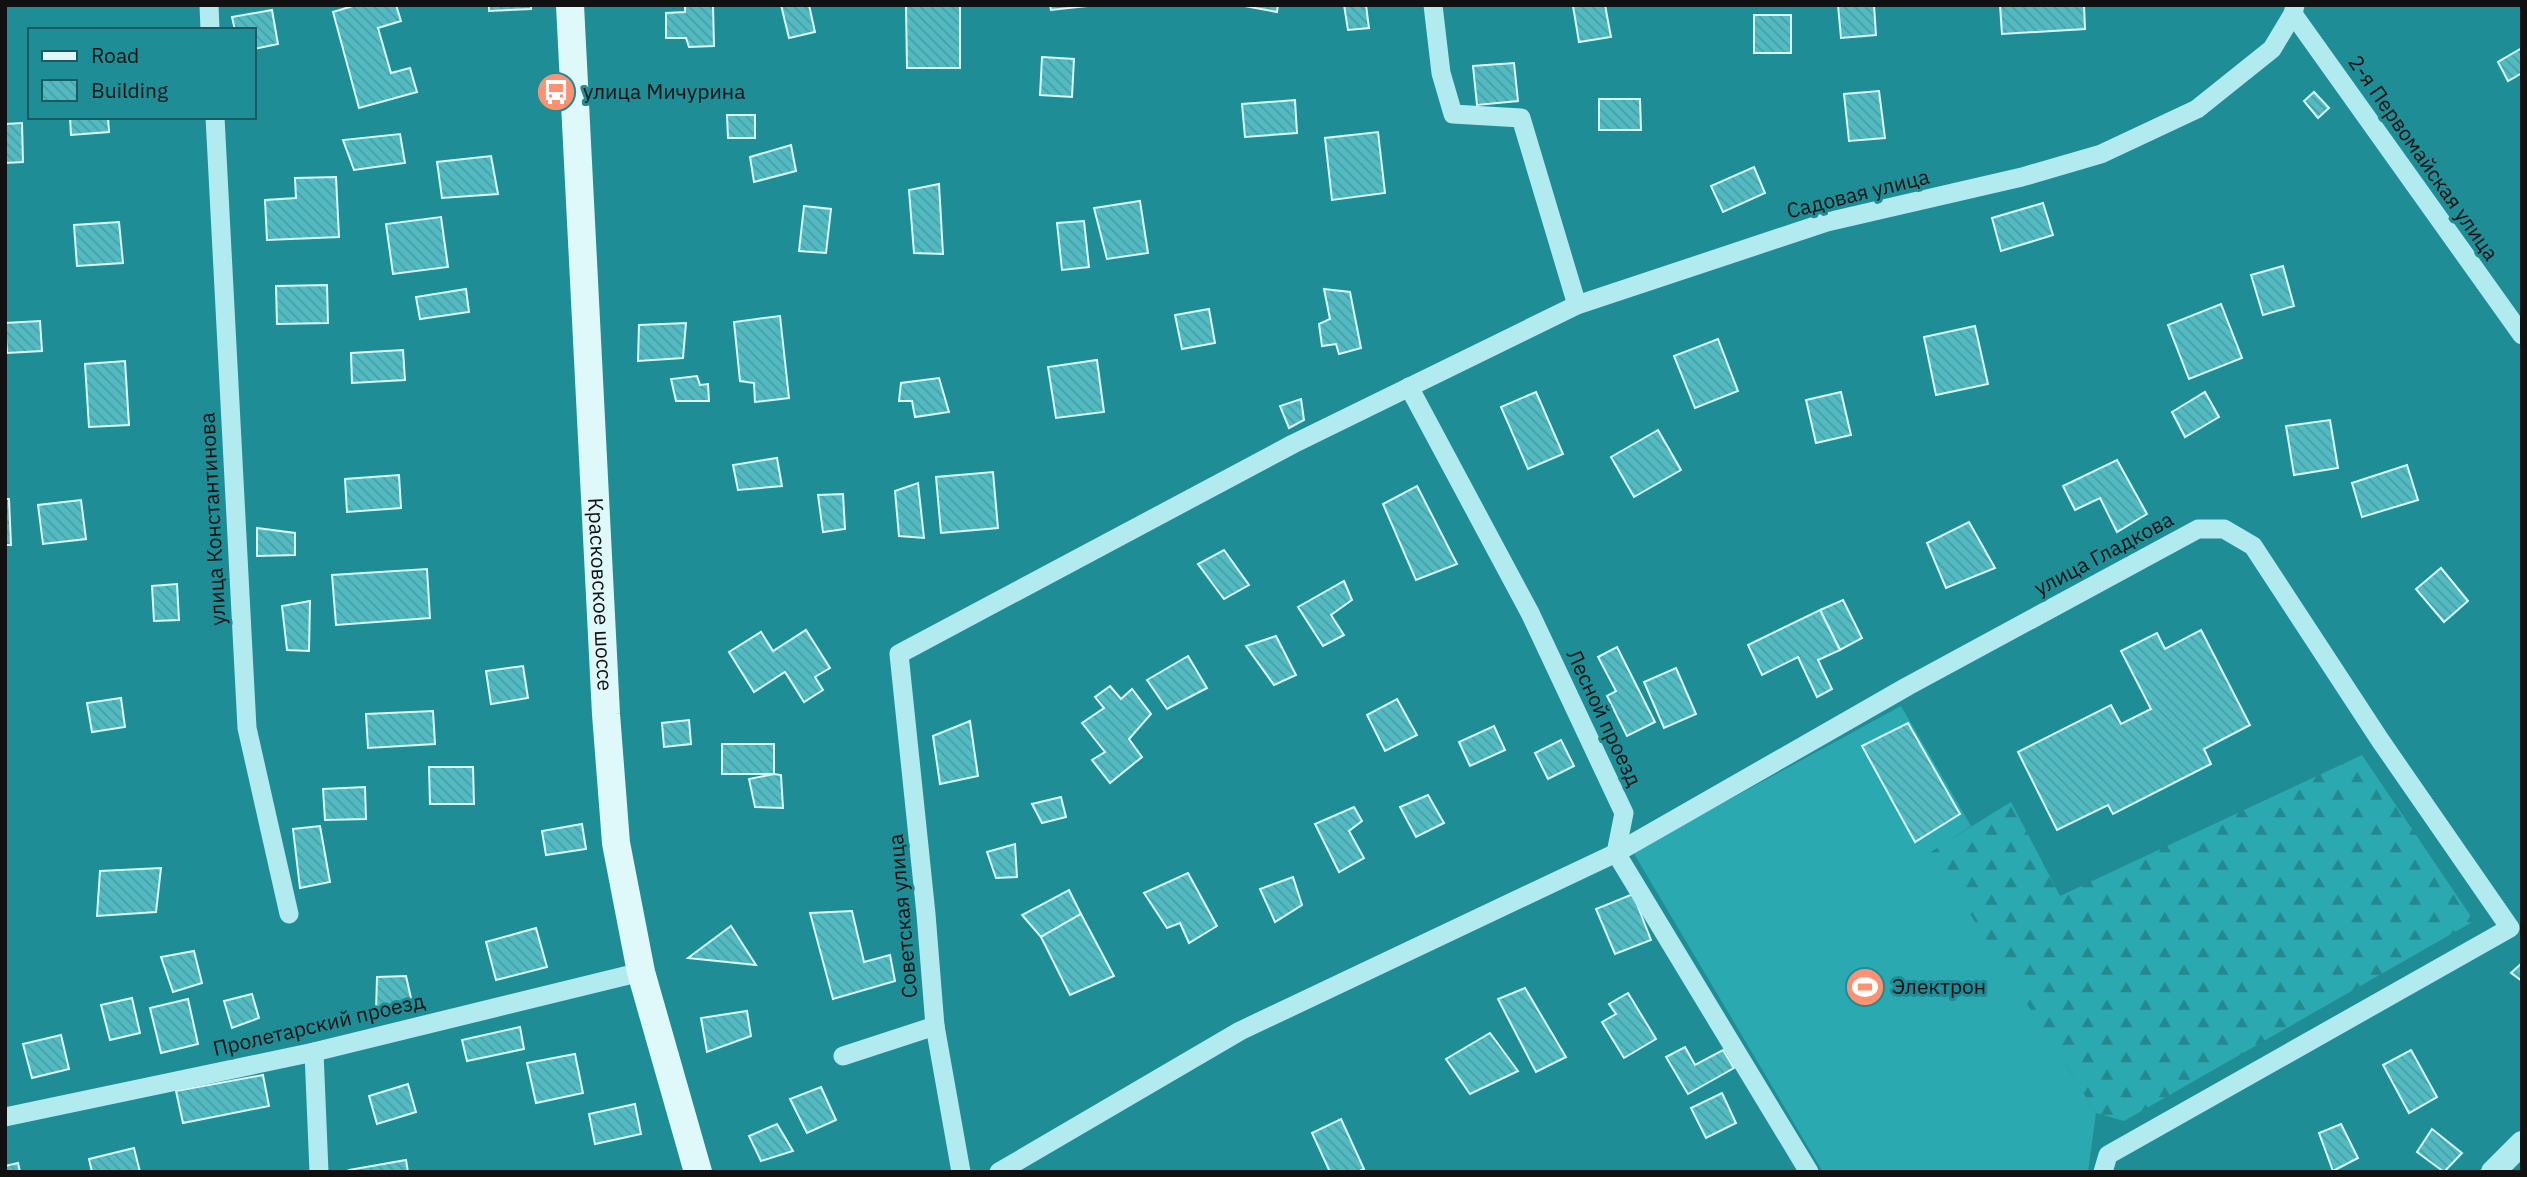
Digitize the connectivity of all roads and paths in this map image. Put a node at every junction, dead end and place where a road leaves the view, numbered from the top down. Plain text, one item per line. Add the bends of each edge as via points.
1 (209, 5) edge
2 (570, 5) edge
3 (1433, 5) edge
4 (2294, 10) edge
5 (210, 28) edge
6 (215, 119) edge
7 (1577, 305) junction
8 (2522, 335) edge
9 (1409, 387) junction
10 (899, 654) joint
11 (1616, 853) junction
12 (289, 914) dead end
13 (641, 972) junction
14 (935, 1026) junction
15 (314, 1052) junction
16 (843, 1056) dead end
17 (5, 1117) edge
18 (2522, 1143) edge
19 (318, 1172) edge
20 (698, 1172) edge
21 (961, 1172) edge
22 (999, 1172) edge
23 (1809, 1172) edge
24 (2103, 1172) edge
25 (2493, 1172) edge

1 - 5 street
2 - 13 main road, Красковское шоссе via 606,715 616,843
3 - 7 street via 1441,72 1453,114 1521,118
4 - 7 street, Садовая улица via 2272,49 2197,109 2101,154 1827,222
4 - 8 street, 2-я Первомайская улица
6 - 12 street, улица Константинова via 247,728
7 - 9 street, Садовая улица
9 - 10 street, Садовая улица
9 - 11 street, Лесной проезд via 1530,612 1624,813
10 - 14 street, Советская улица
11 - 22 street, улица Гладкова via 1240,1031
11 - 23 street
11 - 24 street, улица Гладкова via 2198,529 2224,529 2253,546 2510,928 2108,1155
13 - 15 street, Пролетарский проезд
13 - 20 main road, Красковское шоссе
14 - 16 street
14 - 21 street, Советская улица
15 - 17 street, Пролетарский проезд
15 - 19 street
18 - 25 street

